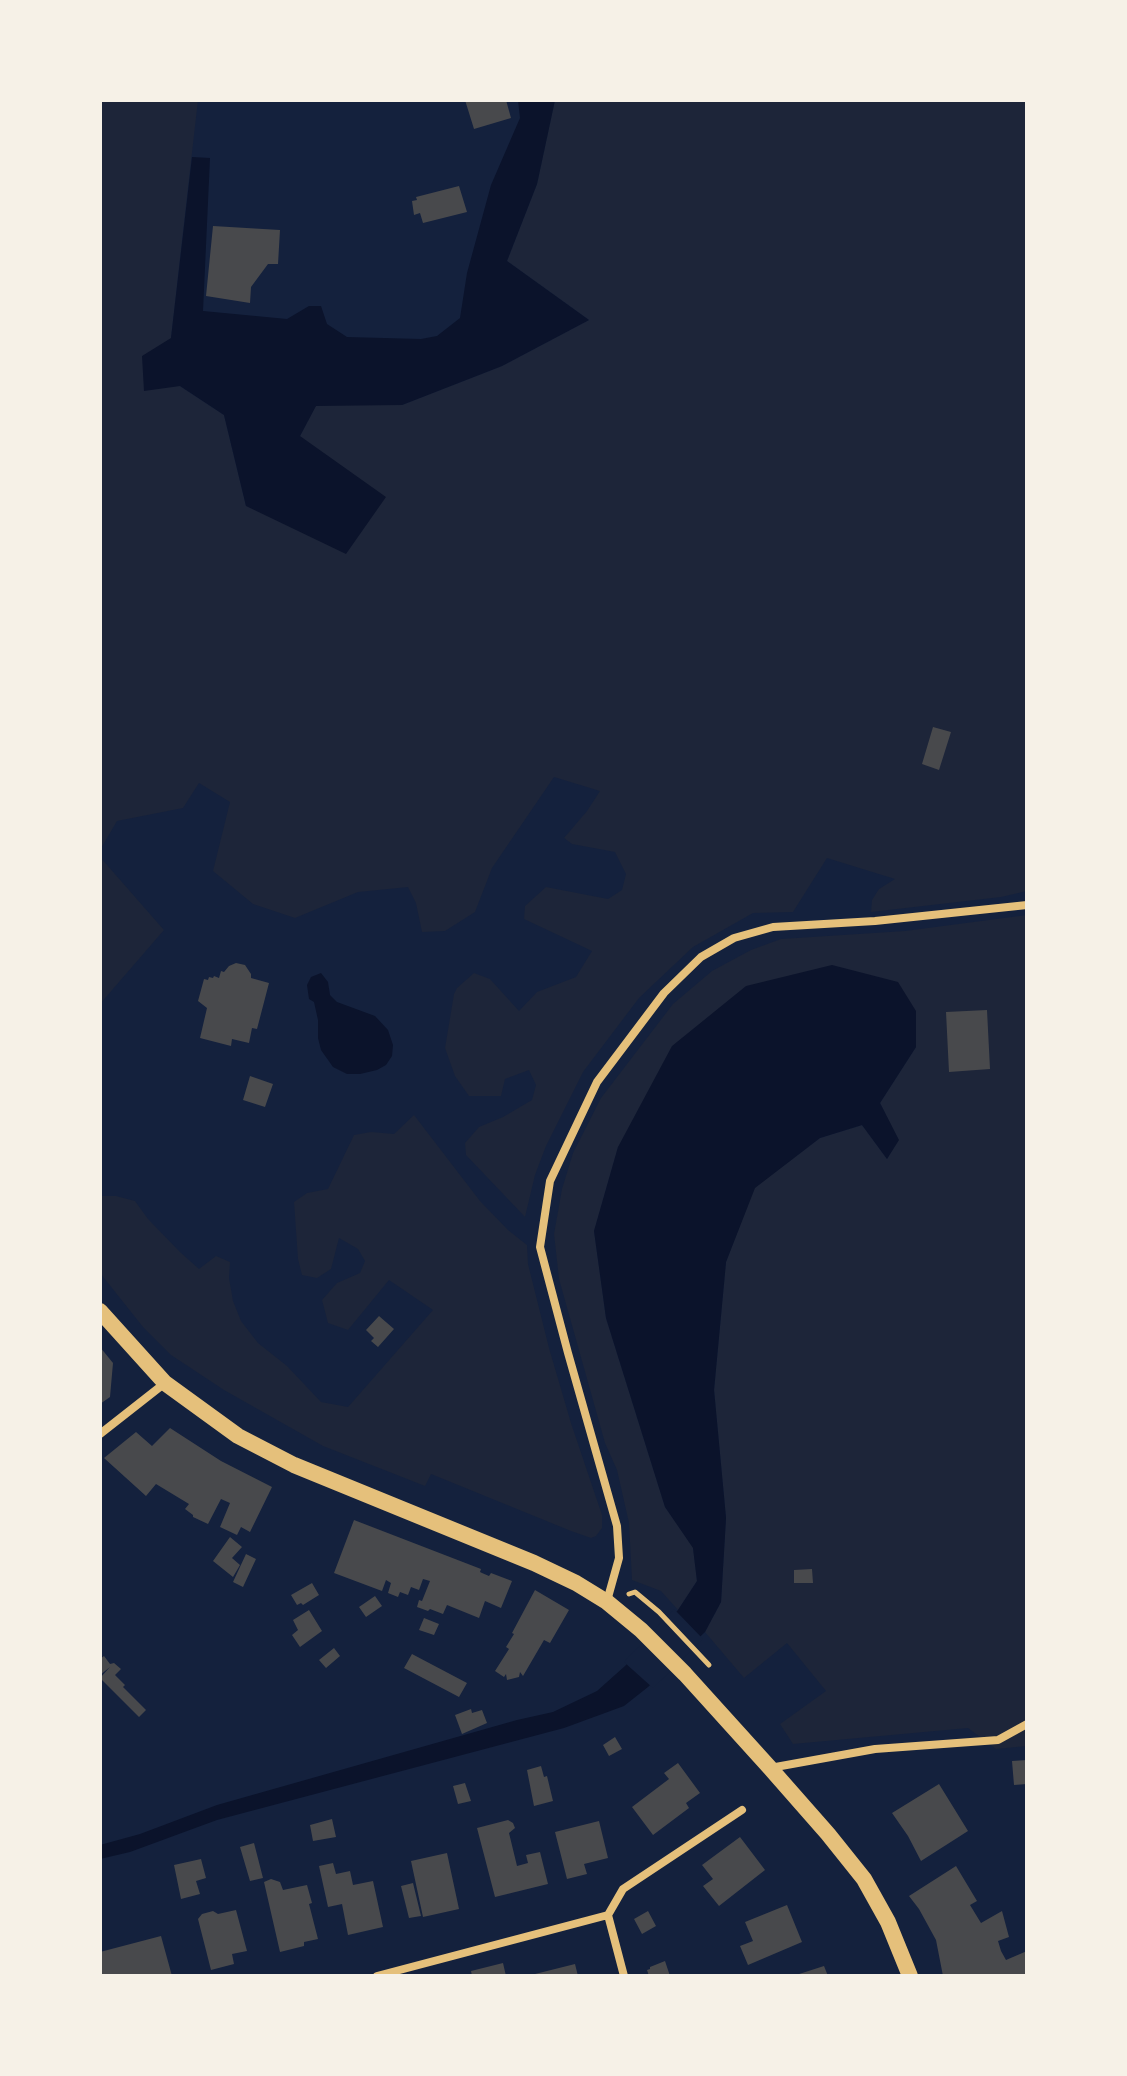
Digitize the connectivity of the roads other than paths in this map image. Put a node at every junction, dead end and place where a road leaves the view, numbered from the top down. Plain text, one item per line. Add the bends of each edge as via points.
1 (1027, 905) edge
2 (100, 1311) edge
3 (165, 1383) junction
4 (100, 1434) edge
5 (607, 1602) junction
6 (1027, 1724) edge
7 (770, 1768) junction
8 (742, 1810) dead end
9 (608, 1915) junction
10 (377, 1976) edge
11 (624, 1976) edge
12 (910, 1976) edge

1 - 5 street via 773,927 734,938 701,957 664,993 597,1082 550,1181 540,1247 617,1526 619,1558
2 - 3 main road
3 - 4 street
3 - 5 main road via 238,1436 294,1465 534,1563
5 - 7 main road via 685,1674
6 - 7 street via 998,1740 875,1749
7 - 12 main road via 864,1879
8 - 9 street via 623,1889
9 - 10 street
9 - 11 street

